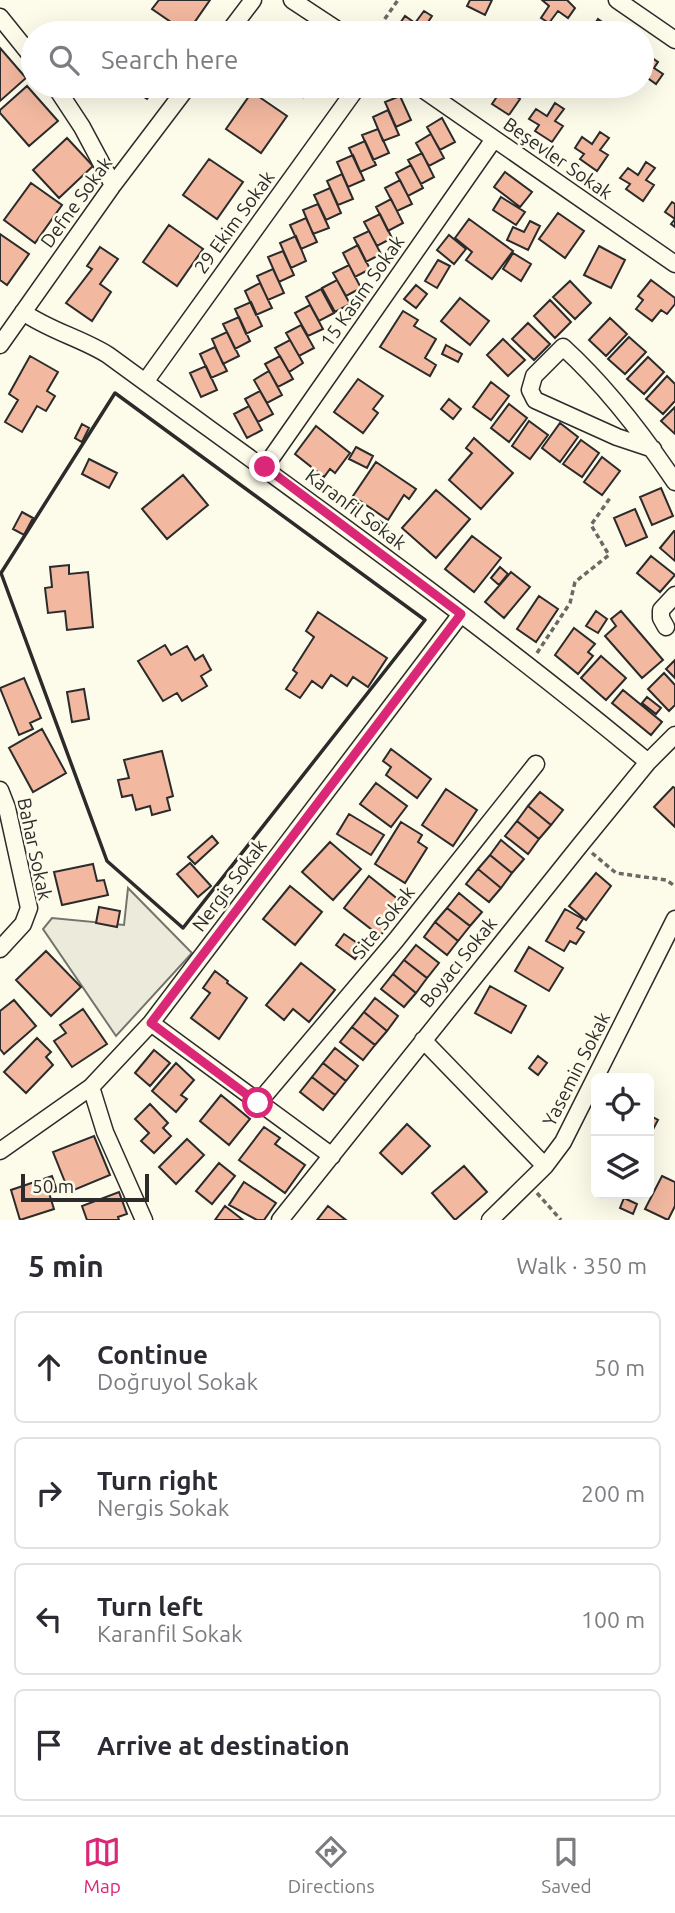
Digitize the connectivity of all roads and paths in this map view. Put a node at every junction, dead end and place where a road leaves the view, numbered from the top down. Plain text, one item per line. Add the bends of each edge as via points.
1 (253, 0) edge
2 (292, 0) edge
3 (398, 0) edge
4 (617, 0) edge
5 (0, 17) edge
6 (237, 21) edge
7 (324, 21) edge
8 (383, 21) edge
9 (647, 21) edge
10 (654, 26) edge
11 (675, 40) edge
12 (21, 43) edge
13 (63, 98) edge
14 (179, 98) edge
15 (349, 98) edge
16 (435, 98) edge
17 (494, 139) junction
18 (113, 186) junction
19 (675, 264) edge
20 (23, 312) junction
21 (0, 345) edge
22 (145, 382) junction
23 (653, 449) junction
24 (265, 467) junction
25 (675, 482) edge
26 (610, 498) dead end
27 (675, 595) edge
28 (461, 614) junction
29 (666, 626) dead end
30 (528, 665) junction
31 (675, 735) edge
32 (648, 762) junction
33 (536, 764) dead end
34 (0, 790) edge
35 (581, 844) junction
36 (675, 886) edge
37 (675, 919) edge
38 (0, 949) edge
39 (151, 1023) junction
40 (423, 1040) junction
41 (91, 1087) junction
42 (258, 1103) junction
43 (0, 1151) edge
44 (331, 1156) junction
45 (545, 1166) junction
46 (528, 1184) junction
47 (144, 1220) edge
48 (280, 1220) edge
49 (490, 1220) edge
50 (561, 1220) edge

1 - 6 street
2 - 7 street
3 - 8 path
4 - 9 street
5 - 12 street
10 - 11 street
13 - 18 street
14 - 18 street, Defne Sokak
15 - 22 street, 29 Ekim Sokak
16 - 17 street, Beşevler Sokak
17 - 19 street, Beşevler Sokak
17 - 24 street, 15 Kasım Sokak
18 - 20 street, Defne Sokak
20 - 21 street, Defne Sokak
20 - 22 street, Karanfil Sokak via 98,349
22 - 24 street, Karanfil Sokak
23 - 23 street via 536,400 530,390 534,376 563,347 592,373
23 - 25 street
24 - 28 street, Karanfil Sokak
26 - 30 path via 591,525 609,555 575,582 570,603
27 - 29 street via 661,610
28 - 30 street, Karanfil Sokak
28 - 39 street, Nergis Sokak
30 - 32 street, Karanfil Sokak
31 - 32 street, Boyacı Sokak
32 - 35 street, Boyacı Sokak
33 - 42 street, Site Sokak
34 - 38 street, Bahar Sokak via 29,908 23,924
35 - 36 path via 616,873 666,880
35 - 40 street, Boyacı Sokak
37 - 45 street, Yasemin Sokak via 571,1128
39 - 41 street, Nergis Sokak
39 - 42 street
40 - 44 street, Boyacı Sokak
40 - 45 street
41 - 43 street, Nergis Sokak
41 - 47 street
42 - 44 street
44 - 48 street, Boyacı Sokak
45 - 46 street, Yasemin Sokak
46 - 49 street, Yasemin Sokak
46 - 50 path

